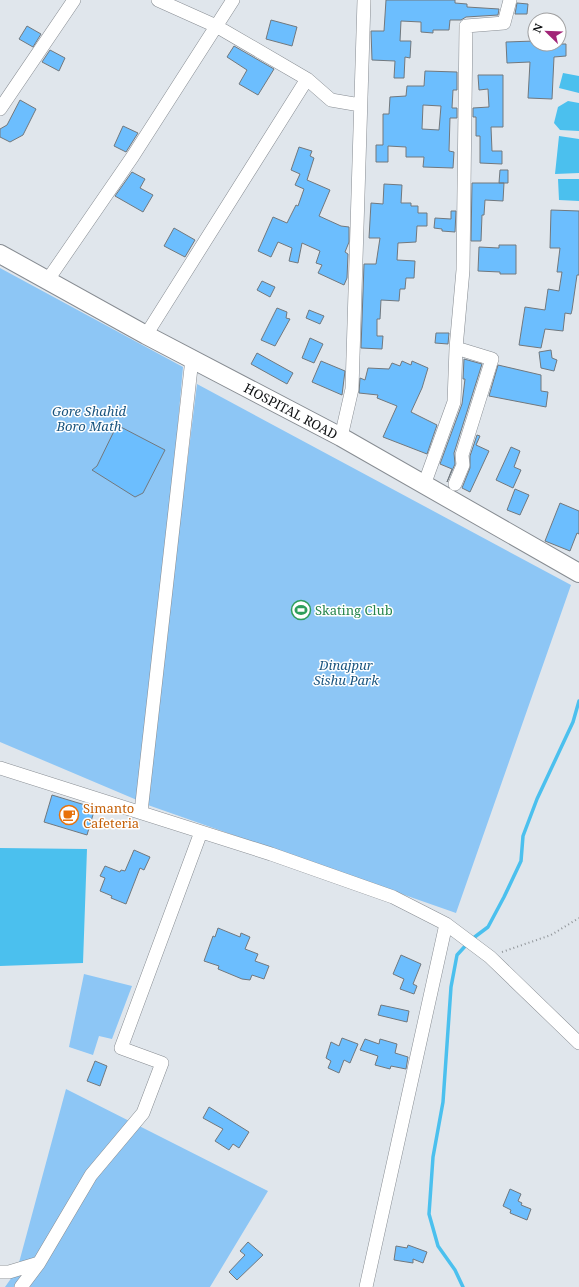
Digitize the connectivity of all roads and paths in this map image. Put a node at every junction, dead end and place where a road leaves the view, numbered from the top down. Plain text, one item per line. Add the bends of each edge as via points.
1 (74, 0) edge
2 (158, 0) edge
3 (232, 0) edge
4 (364, 0) edge
5 (510, 0) edge
6 (216, 26) junction
7 (307, 78) junction
8 (360, 105) junction
9 (0, 109) edge
10 (0, 254) edge
11 (47, 281) junction
12 (146, 334) junction
13 (456, 348) junction
14 (192, 359) junction
15 (341, 437) junction
16 (455, 484) dead end
17 (424, 485) junction
18 (579, 573) edge
19 (0, 768) edge
20 (141, 812) junction
21 (201, 832) junction
22 (579, 918) edge
23 (451, 927) junction
24 (490, 957) junction
25 (579, 1043) edge
26 (39, 1263) junction
27 (0, 1272) edge
28 (22, 1287) edge
29 (366, 1287) edge

1 - 9 street
2 - 6 street
3 - 6 street
4 - 8 street
5 - 13 street via 504,23 466,26 463,270
6 - 7 street
6 - 11 street via 133,156
7 - 8 street via 331,100
7 - 12 street
8 - 15 street via 352,389
10 - 11 main road, HOSPITAL ROAD
11 - 12 main road, HOSPITAL ROAD
12 - 14 main road, HOSPITAL ROAD
13 - 16 street via 492,359 462,455 463,465
13 - 17 street via 454,402
14 - 15 main road, HOSPITAL ROAD
14 - 20 street
15 - 17 main road, HOSPITAL ROAD
17 - 18 main road, HOSPITAL ROAD
19 - 20 street
20 - 21 street
21 - 23 street via 393,897
21 - 26 street via 121,1048 162,1063 143,1113 91,1175
22 - 24 path via 551,935
23 - 24 street
23 - 29 street
24 - 25 street
26 - 27 street via 9,1272
26 - 28 street

